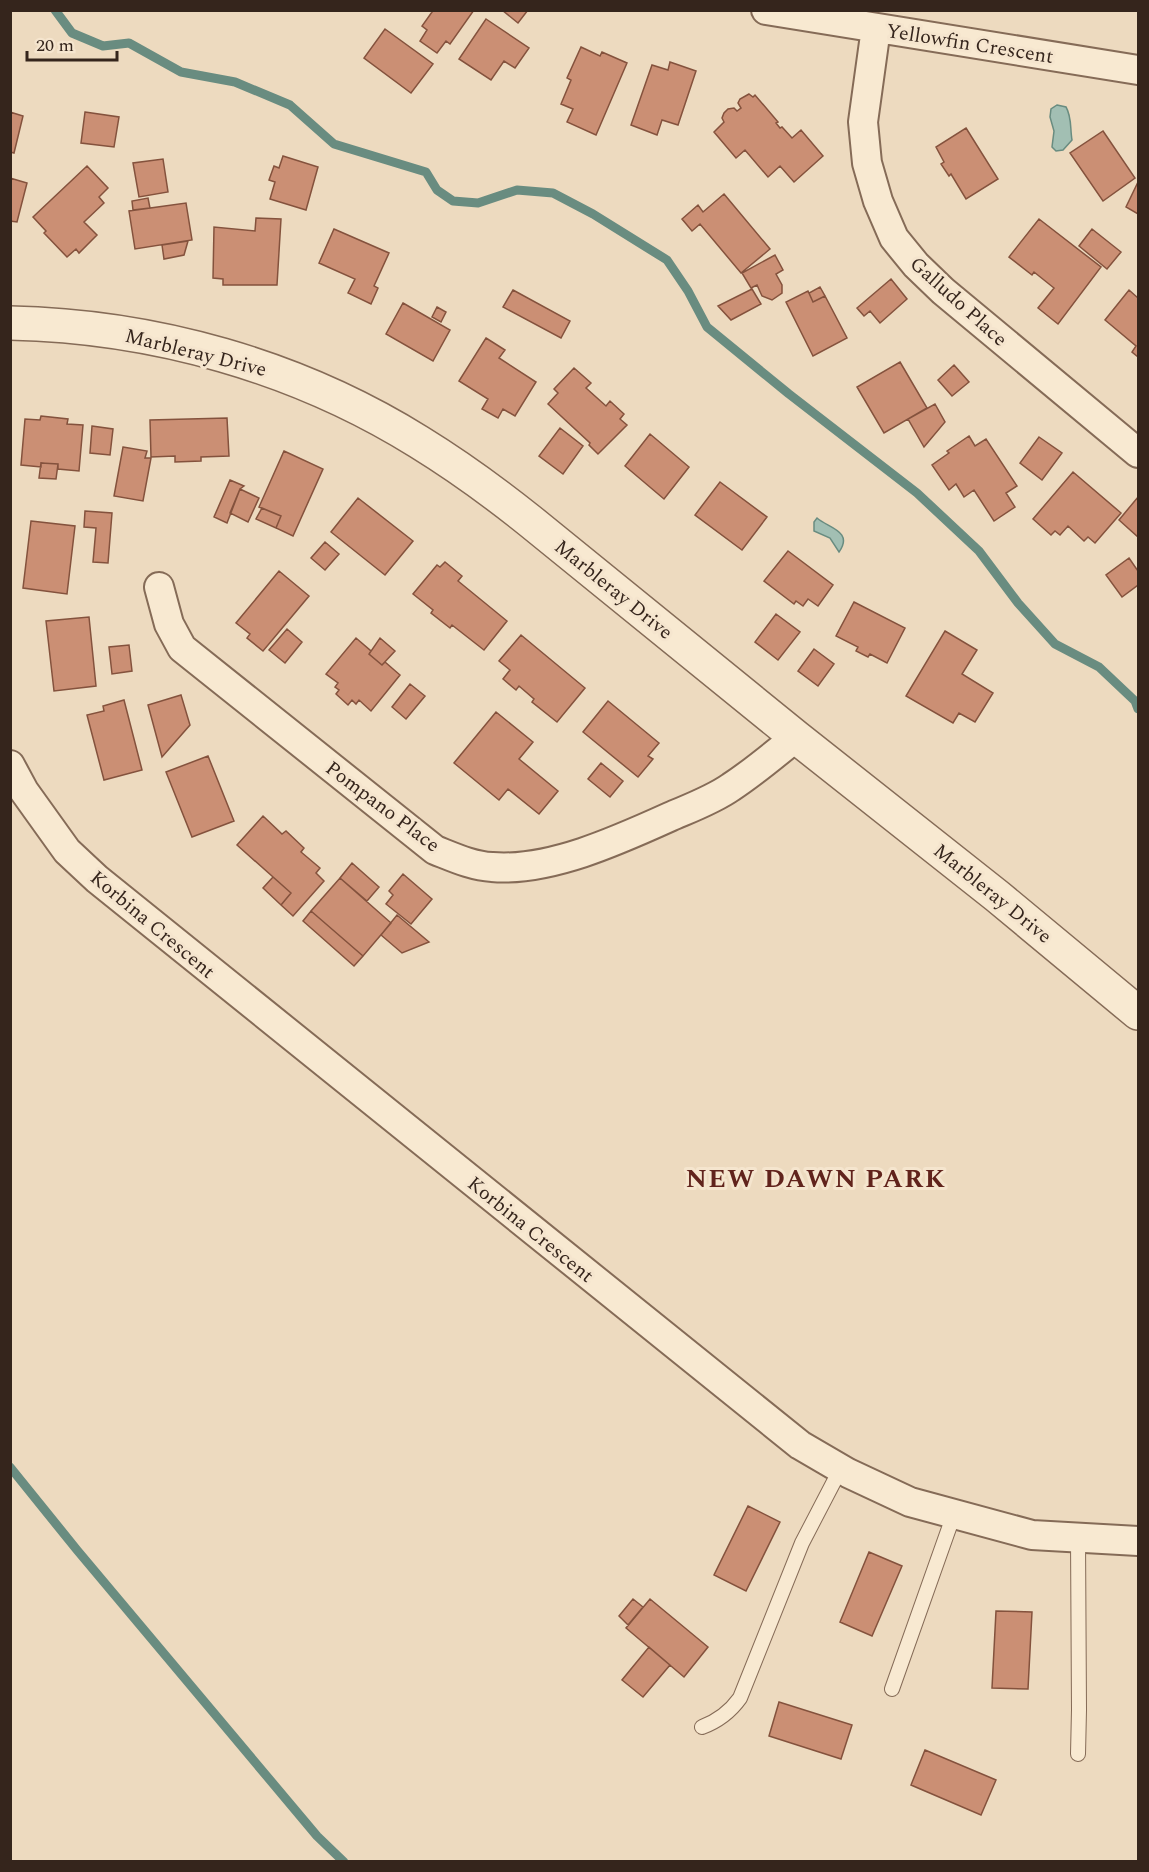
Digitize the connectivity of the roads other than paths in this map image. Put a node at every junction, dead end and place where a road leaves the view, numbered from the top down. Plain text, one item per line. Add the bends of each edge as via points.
1 (766, 10) edge
2 (876, 28) junction
3 (1138, 70) edge
4 (10, 323) edge
5 (1138, 453) edge
6 (159, 587) dead end
7 (796, 737) junction
8 (10, 765) edge
9 (1138, 1013) edge
10 (841, 1468) junction
11 (954, 1514) junction
12 (1078, 1538) junction
13 (1138, 1541) edge
14 (892, 1689) dead end
15 (702, 1727) dead end
16 (1078, 1754) dead end

1 - 2 street, Yellowfin Crescent
2 - 3 street, Yellowfin Crescent
2 - 5 street, Galludo Place via 863,122 867,163 894,238 943,291
4 - 7 street, Marbleray Drive via 108,330 210,351 267,368 381,420 420,442 531,521
6 - 7 street, Pompano Place via 169,624 182,648 435,850 469,863 513,868 572,856 623,838 730,789
7 - 9 street, Marbleray Drive
8 - 10 street, Korbina Crescent via 67,850 113,892 800,1445
10 - 11 street, Korbina Crescent via 910,1502
10 - 15 lane via 802,1543 740,1698 720,1718
11 - 12 street, Korbina Crescent via 1032,1535
11 - 14 lane
12 - 13 street, Korbina Crescent
12 - 16 lane

